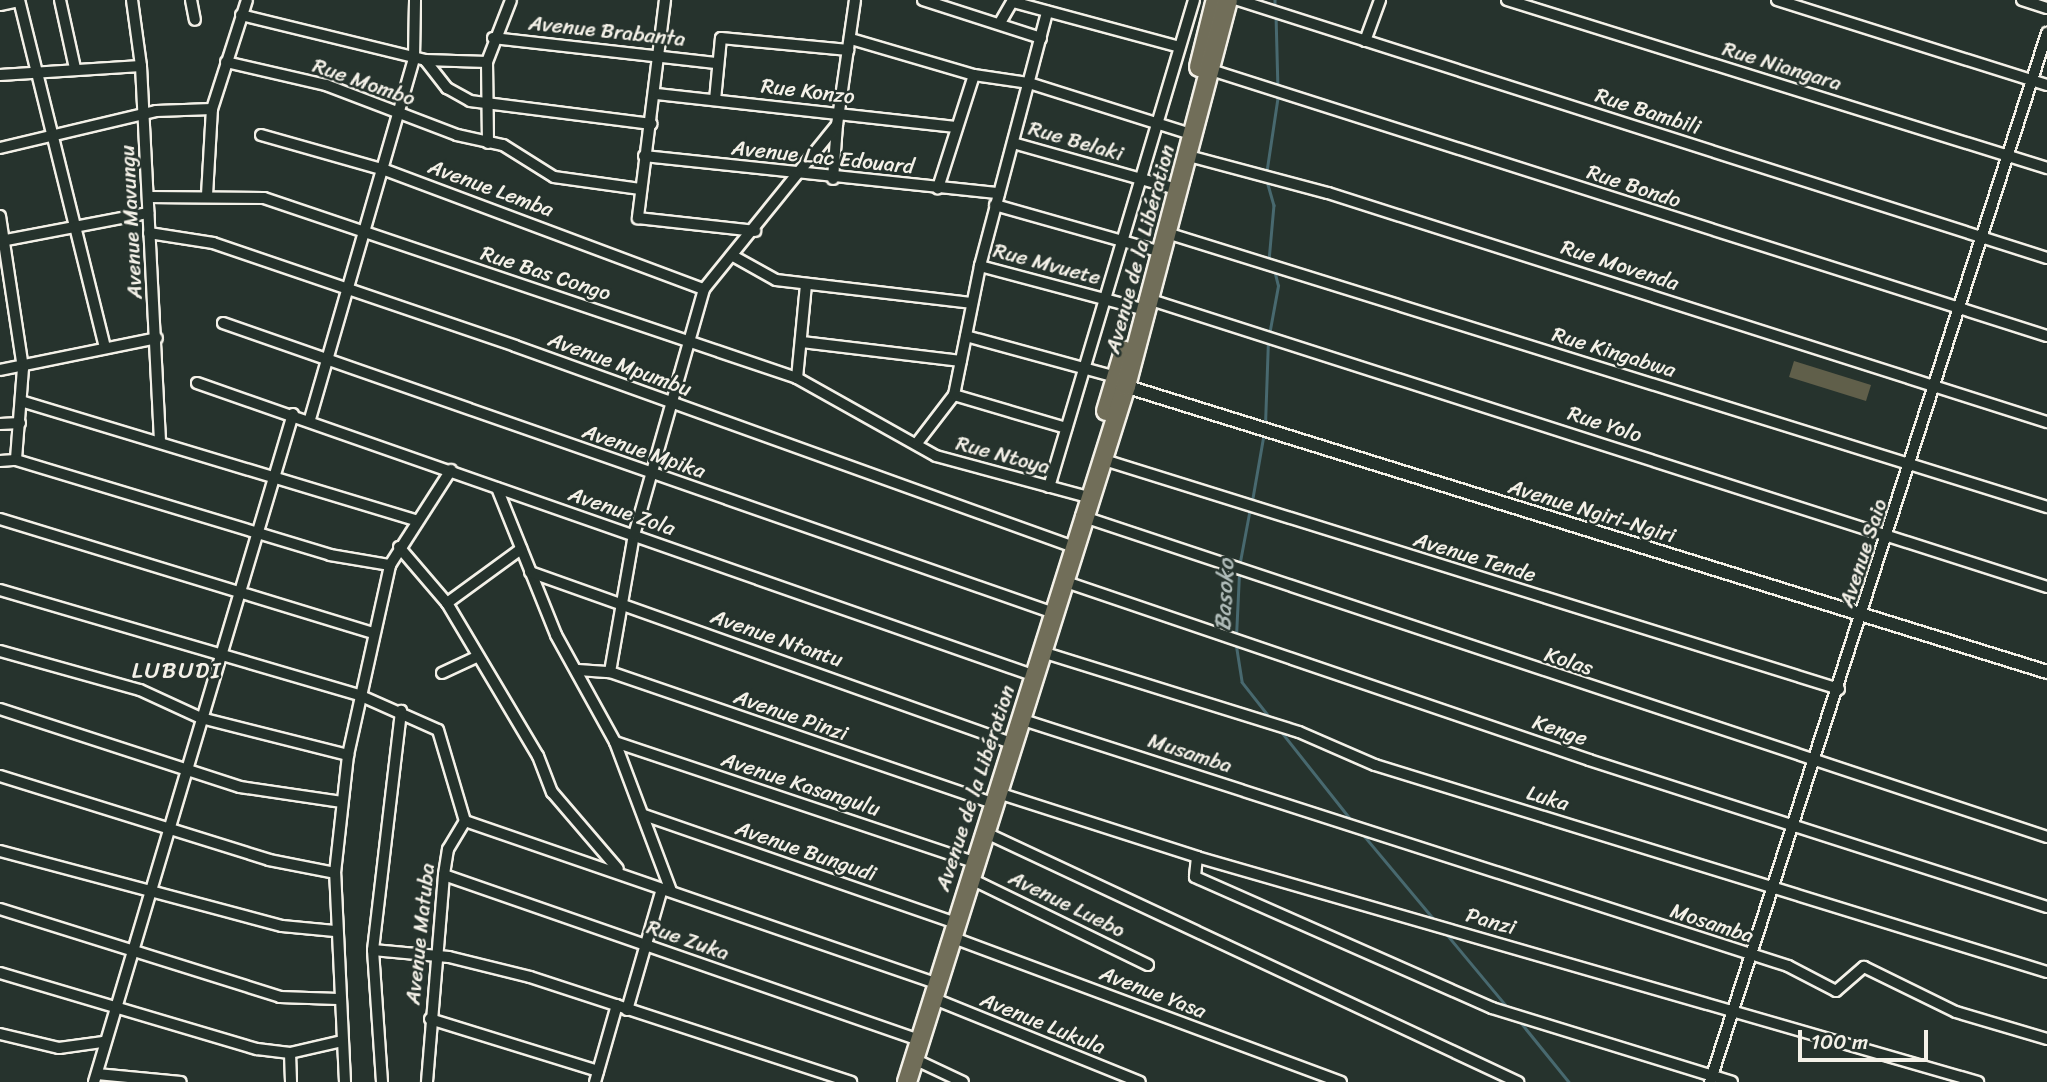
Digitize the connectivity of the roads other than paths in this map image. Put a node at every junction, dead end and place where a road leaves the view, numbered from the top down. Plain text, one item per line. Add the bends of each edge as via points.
1 (19, 0) edge
2 (60, 0) edge
3 (132, 0) edge
4 (191, 0) edge
5 (247, 0) edge
6 (415, 0) edge
7 (511, 0) edge
8 (664, 0) edge
9 (855, 0) edge
10 (923, 0) edge
11 (1194, 0) edge
12 (1216, 0) edge
13 (1228, 0) edge
14 (1238, 0) edge
15 (1380, 0) edge
16 (1507, 0) edge
17 (1777, 0) edge
18 (2022, 0) edge
19 (1013, 1) edge
20 (0, 5) edge
21 (2047, 8) edge
22 (1047, 12) junction
23 (241, 15) junction
24 (195, 20) dead end
25 (1001, 21) junction
26 (2047, 33) edge
27 (493, 38) junction
28 (1041, 38) junction
29 (850, 39) junction
30 (1366, 41) junction
31 (1176, 46) junction
32 (848, 50) junction
33 (657, 56) junction
34 (419, 59) junction
35 (226, 62) junction
36 (487, 62) junction
37 (716, 63) junction
38 (141, 66) junction
39 (75, 68) junction
40 (35, 69) junction
41 (1211, 70) junction
42 (0, 75) edge
43 (974, 75) junction
44 (2032, 81) junction
45 (1029, 83) junction
46 (2047, 85) edge
47 (657, 94) junction
48 (715, 100) junction
49 (491, 107) junction
50 (212, 109) junction
51 (144, 114) junction
52 (400, 114) junction
53 (842, 115) junction
54 (1156, 119) junction
55 (652, 124) junction
56 (837, 125) junction
57 (956, 127) junction
58 (1184, 132) junction
59 (261, 135) dead end
60 (51, 137) junction
61 (488, 143) junction
62 (1013, 143) junction
63 (0, 149) edge
64 (1184, 155) junction
65 (2008, 155) junction
66 (644, 156) junction
67 (2047, 168) edge
68 (385, 170) junction
69 (796, 175) junction
70 (833, 179) junction
71 (1139, 179) junction
72 (1170, 187) junction
73 (938, 188) junction
74 (640, 189) junction
75 (999, 193) junction
76 (207, 195) junction
77 (148, 197) junction
78 (995, 205) junction
79 (149, 213) junction
80 (0, 216) edge
81 (76, 228) junction
82 (755, 231) junction
83 (149, 233) junction
84 (1170, 234) junction
85 (367, 235) junction
86 (1982, 238) junction
87 (1122, 239) junction
88 (2, 241) edge
89 (1154, 250) junction
90 (733, 256) junction
91 (2047, 258) edge
92 (980, 266) junction
93 (806, 285) junction
94 (704, 289) junction
95 (351, 291) junction
96 (1105, 300) junction
97 (971, 303) junction
98 (1145, 304) junction
99 (13, 306) junction
100 (0, 309) edge
101 (1960, 309) junction
102 (223, 323) dead end
103 (966, 336) junction
104 (2047, 336) edge
105 (157, 338) junction
106 (688, 341) junction
107 (802, 342) junction
108 (105, 348) junction
109 (330, 359) junction
110 (961, 361) junction
111 (23, 368) junction
112 (1085, 368) junction
113 (0, 370) edge
114 (797, 378) junction
115 (1119, 382) junction
116 (197, 383) dead end
117 (1935, 387) junction
118 (954, 395) junction
119 (24, 402) junction
120 (671, 403) junction
121 (293, 414) junction
122 (310, 419) junction
123 (2047, 422) edge
124 (20, 423) junction
125 (0, 424) edge
126 (1066, 428) junction
127 (160, 441) junction
128 (917, 443) junction
129 (1100, 459) junction
130 (16, 460) junction
131 (0, 461) edge
132 (1911, 465) junction
133 (451, 470) junction
134 (650, 474) junction
135 (271, 475) junction
136 (1049, 487) junction
137 (497, 488) junction
138 (1084, 504) junction
139 (2047, 507) edge
140 (0, 519) edge
141 (417, 521) junction
142 (256, 532) junction
143 (634, 535) junction
144 (1888, 535) junction
145 (399, 547) junction
146 (1074, 547) junction
147 (521, 549) junction
148 (390, 565) junction
149 (530, 572) junction
150 (1063, 581) junction
151 (2047, 587) edge
152 (0, 590) edge
153 (238, 595) junction
154 (447, 603) junction
155 (621, 604) junction
156 (1054, 613) junction
157 (1864, 614) junction
158 (374, 632) junction
159 (0, 651) edge
160 (221, 652) junction
161 (1042, 652) junction
162 (477, 657) junction
163 (578, 670) junction
164 (610, 672) junction
165 (2047, 672) edge
166 (442, 673) dead end
167 (1035, 676) junction
168 (1839, 689) junction
169 (359, 695) junction
170 (0, 709) edge
171 (401, 711) junction
172 (201, 718) junction
173 (1020, 719) junction
174 (615, 742) junction
175 (1011, 743) junction
176 (348, 755) junction
177 (1816, 763) junction
178 (184, 772) junction
179 (0, 776) edge
180 (993, 798) junction
181 (342, 802) junction
182 (644, 814) junction
183 (465, 821) junction
184 (1348, 824) joint
185 (1795, 825) junction
186 (168, 830) junction
187 (984, 832) junction
188 (2047, 837) edge
189 (0, 851) edge
190 (1197, 857) junction
191 (618, 869) junction
192 (971, 870) junction
193 (335, 873) junction
194 (444, 875) junction
195 (1774, 887) junction
196 (149, 889) junction
197 (667, 890) junction
198 (2047, 907) edge
199 (0, 909) edge
200 (954, 930) junction
201 (335, 931) junction
202 (132, 947) junction
203 (647, 947) junction
204 (373, 950) junction
205 (1749, 956) junction
206 (437, 960) junction
207 (1148, 965) dead end
208 (2047, 972) edge
209 (0, 973) edge
210 (934, 990) junction
211 (338, 999) junction
212 (115, 1003) junction
213 (622, 1007) junction
214 (1733, 1010) junction
215 (430, 1018) junction
216 (0, 1034) edge
217 (2047, 1039) edge
218 (919, 1040) junction
219 (342, 1041) junction
220 (102, 1042) junction
221 (290, 1053) junction
222 (914, 1059) junction
223 (596, 1077) edge
224 (95, 1078) edge
225 (1711, 1079) edge
226 (181, 1082) edge
227 (291, 1082) edge
228 (345, 1082) edge
229 (382, 1082) edge
230 (427, 1082) edge
231 (851, 1082) edge
232 (907, 1082) edge
233 (963, 1082) edge
234 (1140, 1082) edge
235 (1341, 1082) edge
236 (1518, 1082) edge
237 (1732, 1082) edge
238 (1978, 1082) edge

1 - 20 street
1 - 40 street
2 - 39 street
3 - 38 street, Avenue Mavungu
4 - 24 street
5 - 23 street
6 - 34 street
7 - 27 street
8 - 33 street
9 - 29 street
10 - 25 street
11 - 31 street
12 - 58 highway, Avenue de la Libération
13 - 41 highway, Avenue de la Libération
14 - 30 street, Rue Bambili
15 - 30 street
16 - 65 street, Rue Niangara
17 - 44 street
18 - 21 street
19 - 22 street
19 - 25 street
22 - 28 street
22 - 31 street
23 - 34 street
23 - 35 street
25 - 28 street
26 - 44 street, Avenue Saio
27 - 33 street, Avenue Brabanta
27 - 36 street
28 - 45 street
29 - 32 street
29 - 43 street
30 - 86 street, Rue Bambili
31 - 54 street
32 - 37 street via 727,36 718,42
32 - 53 street
33 - 37 street, Avenue Brabanta
33 - 47 street
34 - 36 street
34 - 49 street via 447,88
34 - 52 street
35 - 50 street
35 - 52 street, Rue Mombo via 326,85
36 - 49 street
37 - 48 street
38 - 39 street
38 - 51 street, Avenue Mavungu
39 - 40 street
40 - 42 street
40 - 60 street
41 - 64 highway, Avenue de la Libération
41 - 101 street, Rue Bondo
43 - 45 street
43 - 57 street
44 - 46 street
44 - 65 street, Avenue Saio
45 - 54 street
45 - 62 street
47 - 48 street, Rue Konzo
47 - 55 street
48 - 53 street, Rue Konzo
49 - 55 street
49 - 61 street
50 - 51 street
50 - 76 street
51 - 60 street
51 - 77 street, Avenue Mavungu
52 - 61 street, Rue Mombo
52 - 68 street
53 - 56 street
53 - 57 street, Rue Konzo
54 - 58 street
54 - 71 street
55 - 66 street
56 - 69 street
56 - 70 street
57 - 73 street
58 - 64 highway, Avenue de la Libération
59 - 68 street, Avenue Lemba
60 - 63 street
60 - 81 street
61 - 74 street, Rue Mombo via 513,150 554,177
62 - 71 street, Rue Belaki
62 - 75 street
64 - 72 highway, Avenue de la Libération
64 - 84 highway, Avenue de la Libération
64 - 117 street, Rue Movenda via 1328,193
65 - 67 street, Rue Niangara
65 - 86 street, Avenue Saio
66 - 69 street, Avenue Lac Edouard
66 - 74 street
68 - 85 street
68 - 94 street, Avenue Lemba
69 - 70 street, Avenue Lac Edouard
69 - 82 street
70 - 73 street, Avenue Lac Edouard
71 - 72 street, Rue Belaki
71 - 87 street
72 - 89 highway, Avenue de la Libération
73 - 75 street, Avenue Lac Edouard
74 - 82 street via 641,220
75 - 78 street
76 - 77 street, Rue Bas Congo
76 - 85 street, Rue Bas Congo via 264,198
77 - 79 street, Avenue Mavungu
78 - 87 street
78 - 92 street
79 - 81 street
79 - 83 street, Avenue Mavungu
80 - 88 street
81 - 88 street
81 - 108 street
82 - 90 street
83 - 95 street, Avenue Mpumbu via 213,243
83 - 105 street, Avenue Mavungu
84 - 98 highway, Avenue de la Libération
84 - 132 street, Rue Kingabwa
85 - 95 street
85 - 106 street, Rue Bas Congo
86 - 91 street, Rue Bambili
86 - 101 street, Avenue Saio
87 - 89 street
87 - 96 street
88 - 99 street
89 - 98 highway, Avenue de la Libération
90 - 93 street via 776,280
90 - 94 street
92 - 96 street, Rue Mvuete
92 - 97 street
93 - 97 street
93 - 107 street
94 - 106 street
95 - 109 street
95 - 120 street, Avenue Mpumbu
96 - 98 street, Rue Mvuete
96 - 112 street
97 - 103 street
98 - 115 highway, Avenue de la Libération
98 - 144 street, Rue Yolo
99 - 100 street
99 - 111 street
101 - 104 street, Rue Bondo
101 - 117 street, Avenue Saio
102 - 109 street, Avenue Mpika
103 - 110 street
103 - 112 street
105 - 108 street
105 - 127 street, Avenue Mavungu
106 - 114 street, Rue Bas Congo
106 - 120 street
107 - 110 street
107 - 114 street
108 - 111 street
109 - 122 street
109 - 134 street, Avenue Mpika
110 - 118 street
111 - 113 street
111 - 119 street
112 - 115 street
112 - 126 street
114 - 128 street, Rue Bas Congo
115 - 129 highway, Avenue de la Libération
115 - 138 highway, Avenue de la Libération
115 - 157 street, Avenue Ngiri-Ngiri
116 - 121 street, Avenue Zola
117 - 123 street, Rue Movenda
117 - 132 street, Avenue Saio
118 - 126 street
118 - 128 street
119 - 124 street
119 - 127 street
120 - 134 street
120 - 146 street, Avenue Mpumbu
121 - 122 street, Avenue Zola
121 - 135 street
122 - 133 street, Avenue Zola
124 - 125 street
124 - 130 street
126 - 136 street
127 - 135 street
128 - 136 street, Rue Ntoya via 936,456
129 - 138 highway, Avenue de la Libération
129 - 168 street, Avenue Tende
130 - 131 street
130 - 142 street
132 - 139 street, Rue Kingabwa
132 - 144 street, Avenue Saio
133 - 137 street, Avenue Zola
133 - 141 street
134 - 143 street
134 - 156 street, Avenue Mpika
135 - 141 street
135 - 142 street
136 - 138 street, Rue Ntoya
137 - 143 street, Avenue Zola
137 - 147 street
138 - 146 highway, Avenue de la Libération
138 - 177 street, Kolas via 1246,572
140 - 153 street
141 - 145 street
142 - 148 street
142 - 153 street
143 - 155 street
143 - 167 street, Avenue Zola
144 - 151 street, Rue Yolo
144 - 157 street, Avenue Saio
145 - 148 street
145 - 154 street
146 - 150 highway, Avenue de la Libération
147 - 149 street
147 - 154 street
148 - 158 street
149 - 155 street, Avenue Ntantu
149 - 163 street
150 - 156 highway, Avenue de la Libération
150 - 185 street, Kenge
152 - 160 street
153 - 158 street
153 - 160 street
154 - 162 street
155 - 164 street
155 - 175 street, Avenue Ntantu
156 - 161 highway, Avenue de la Libération
157 - 165 street, Avenue Ngiri-Ngiri
157 - 168 street, Avenue Saio
158 - 169 street
159 - 172 street via 140,690
160 - 169 street
160 - 172 street
161 - 167 highway, Avenue de la Libération
161 - 195 street, Luka via 1299,732 1375,765
162 - 166 street
162 - 191 street via 538,756 552,792
163 - 164 street, Avenue Pinzi
163 - 174 street
164 - 180 street, Avenue Pinzi
167 - 173 highway, Avenue de la Libération
168 - 177 street, Avenue Saio
169 - 171 street
169 - 176 street
170 - 178 street
171 - 183 street via 432,725 442,737
171 - 204 street
172 - 176 street
172 - 178 street
173 - 175 highway, Avenue de la Libération
173 - 184 street, Musamba
174 - 182 street
174 - 192 street, Avenue Kasangulu
175 - 180 highway, Avenue de la Libération
176 - 181 street
177 - 185 street, Avenue Saio
177 - 188 street, Kolas
178 - 181 street via 283,796
178 - 186 street
179 - 186 street
180 - 187 highway, Avenue de la Libération
180 - 190 street, Panzi
181 - 193 street
182 - 197 street
182 - 200 street, Avenue Bungudi
183 - 191 street, Avenue Lukula
183 - 194 street, Avenue Matuba via 448,849
184 - 205 street, Mosamba
185 - 195 street, Avenue Saio
185 - 198 street, Kenge
186 - 193 street
186 - 196 street
187 - 192 highway, Avenue de la Libération
187 - 236 street
189 - 196 street
190 - 214 street, Panzi
190 - 225 street via 1195,877 1482,1004
191 - 197 street, Avenue Lukula
192 - 200 highway, Avenue de la Libération
192 - 207 street, Avenue Luebo
193 - 201 street
194 - 203 street, Rue Zuka
194 - 206 street, Avenue Matuba
195 - 205 street, Avenue Saio
195 - 208 street, Luka
196 - 201 street via 282,926
196 - 202 street
197 - 203 street
197 - 210 street, Avenue Lukula
199 - 202 street
200 - 210 highway, Avenue de la Libération
200 - 235 street, Avenue Yasa
201 - 211 street
202 - 211 street via 279,997
202 - 212 street
203 - 213 street
203 - 218 street, Rue Zuka
204 - 206 street
204 - 229 street
205 - 214 street, Avenue Saio
205 - 217 street, Mosamba via 1788,966 1839,992 1864,967 1956,1012
206 - 213 street via 489,966
206 - 215 street, Avenue Matuba
209 - 212 street
210 - 218 highway, Avenue de la Libération
210 - 234 street, Avenue Lukula
211 - 219 street
212 - 220 street
212 - 221 street via 216,1040
213 - 223 street
213 - 231 street
214 - 225 street, Avenue Saio
214 - 238 street, Panzi
215 - 223 street
215 - 230 street, Avenue Matuba
216 - 220 street via 59,1048
218 - 222 highway, Avenue de la Libération
219 - 221 street
219 - 228 street
220 - 224 street
221 - 227 street
222 - 232 highway, Avenue de la Libération
222 - 233 street
224 - 226 street
225 - 237 street

